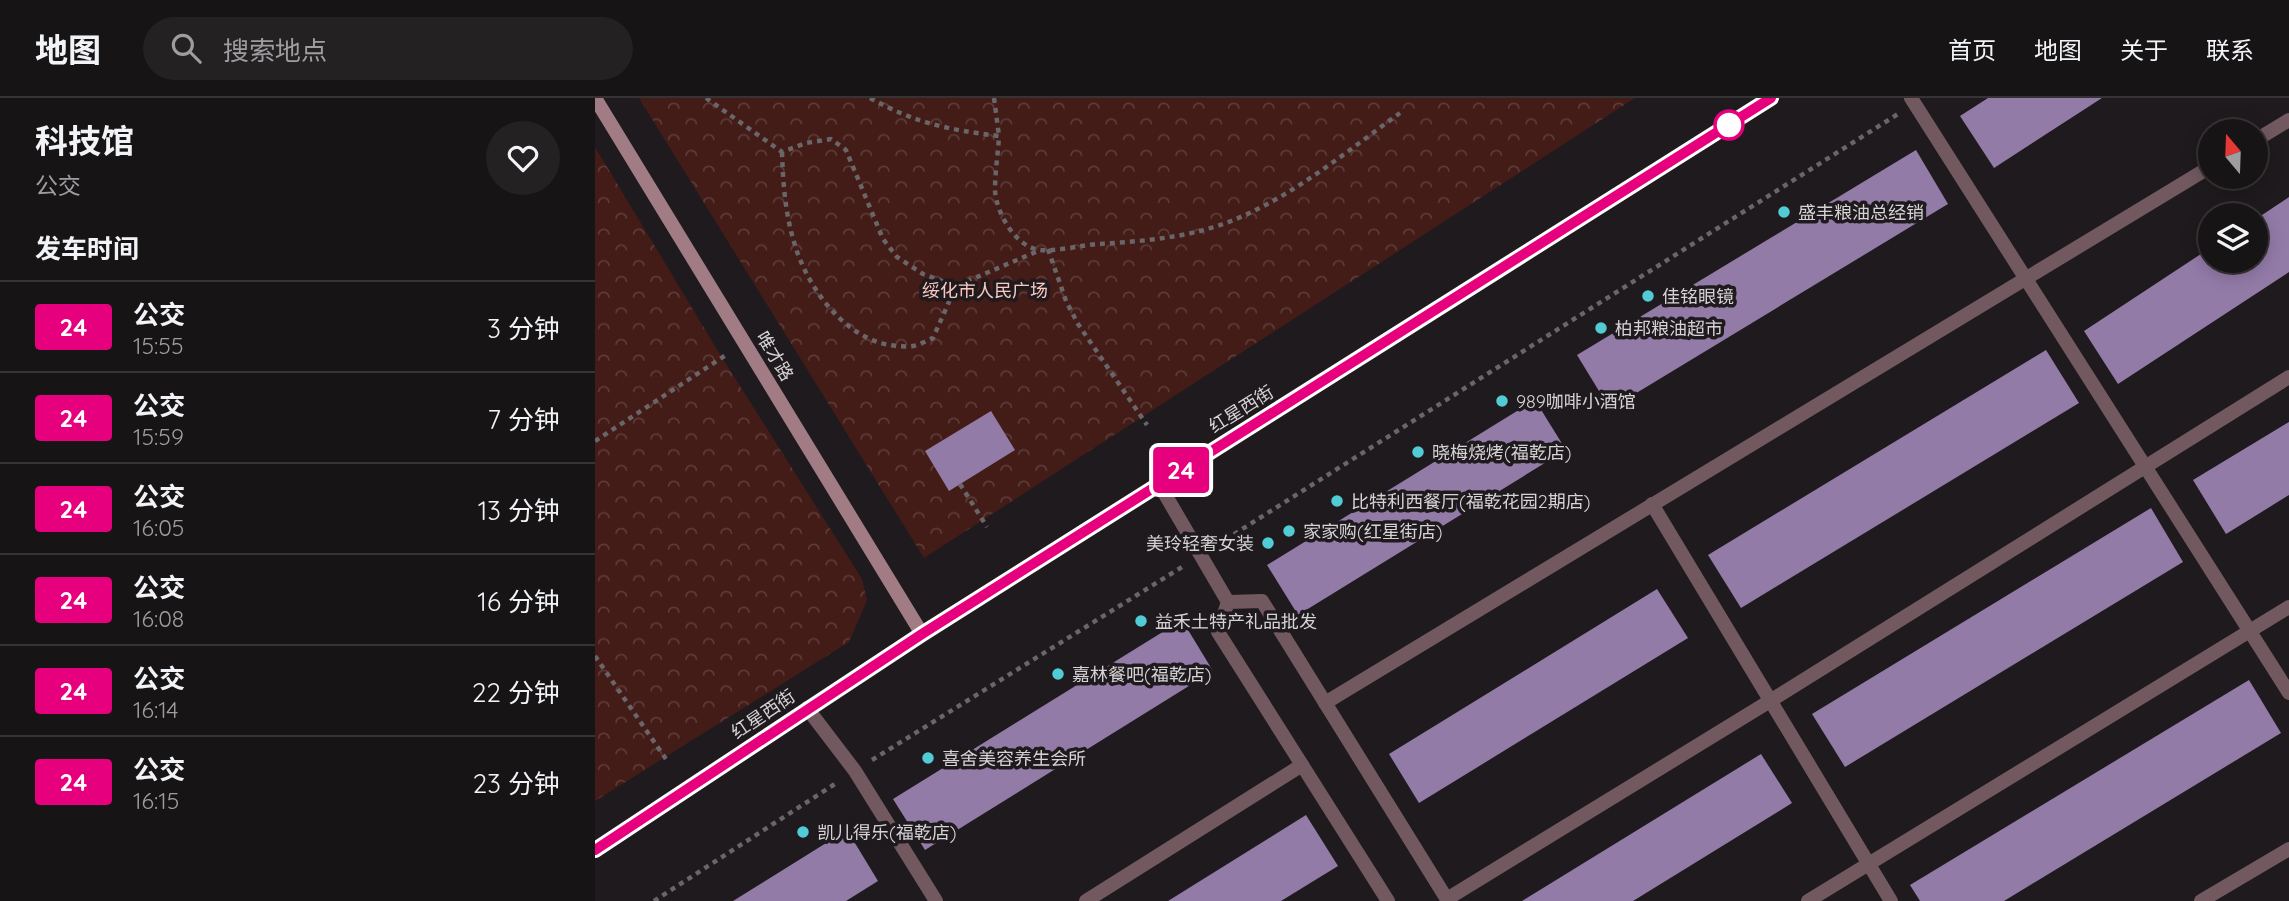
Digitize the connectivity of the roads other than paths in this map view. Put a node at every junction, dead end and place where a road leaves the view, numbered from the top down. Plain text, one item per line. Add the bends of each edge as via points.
1 (595, 98) edge
2 (1771, 98) edge
3 (1913, 101) edge
4 (2289, 120) edge
5 (2268, 133) edge
6 (2198, 174) edge
7 (2026, 279) junction
8 (2289, 377) edge
9 (2145, 467) junction
10 (1159, 484) junction
11 (1652, 504) junction
12 (1228, 602) junction
13 (2289, 607) edge
14 (2250, 631) junction
15 (922, 634) junction
16 (2289, 693) edge
17 (1770, 701) junction
18 (1325, 703) junction
19 (807, 708) junction
20 (1302, 765) junction
21 (2289, 849) edge
22 (595, 850) edge
23 (1870, 864) junction
24 (1447, 900) edge
25 (936, 901) edge
26 (1086, 901) edge
27 (1388, 901) edge
28 (1808, 901) edge
29 (1891, 901) edge
30 (2201, 901) edge

1 - 15 main road, 唯才路
2 - 10 main road, 红星西街
3 - 7 street
4 - 5 street
6 - 7 street
7 - 9 street
7 - 11 street
8 - 9 street
9 - 14 street
9 - 17 street
10 - 12 street
10 - 15 main road, 红星西街
11 - 17 street
11 - 18 street
12 - 18 street via 1262,601
12 - 20 street via 1218,632
13 - 14 street
14 - 16 street
14 - 23 street
15 - 19 main road, 红星西街
17 - 23 street
17 - 24 street
18 - 24 street
19 - 22 main road, 红星西街
19 - 25 street via 855,771
20 - 26 street
20 - 27 street
21 - 30 street
23 - 28 street
23 - 29 street

